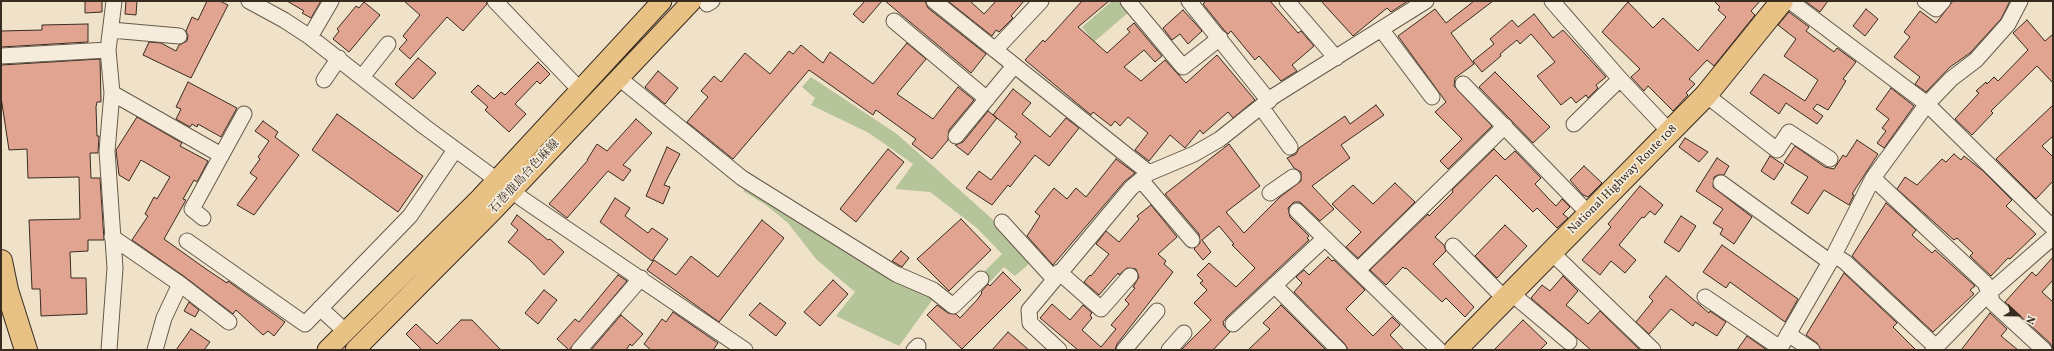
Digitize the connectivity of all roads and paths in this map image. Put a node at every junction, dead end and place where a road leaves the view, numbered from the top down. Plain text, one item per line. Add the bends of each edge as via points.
1 (114, 1) edge
2 (249, 1) edge
3 (331, 1) edge
4 (495, 1) edge
5 (662, 1) edge
6 (934, 1) edge
7 (1041, 1) edge
8 (1128, 1) edge
9 (1189, 1) edge
10 (1287, 1) edge
11 (1424, 1) edge
12 (1552, 1) edge
13 (1782, 1) edge
14 (1790, 1) edge
15 (1925, 1) edge
16 (1943, 1) edge
17 (2020, 1) edge
18 (704, 2) edge
19 (894, 21) dead end
20 (1381, 29) junction
21 (111, 30) junction
22 (179, 36) dead end
23 (310, 38) junction
24 (1220, 38) junction
25 (388, 44) dead end
26 (108, 50) junction
27 (995, 50) junction
28 (1, 56) edge
29 (339, 58) junction
30 (1336, 58) junction
31 (1014, 66) junction
32 (362, 76) junction
33 (619, 78) junction
34 (1620, 79) junction
35 (324, 80) dead end
36 (1463, 84) dead end
37 (579, 89) junction
38 (112, 93) junction
39 (1706, 96) junction
40 (1432, 97) dead end
41 (987, 99) junction
42 (1265, 104) junction
43 (1927, 104) junction
44 (244, 114) dead end
45 (1574, 124) dead end
46 (1505, 126) junction
47 (1670, 132) junction
48 (956, 136) dead end
49 (1290, 147) dead end
50 (455, 150) junction
51 (221, 155) junction
52 (1830, 159) dead end
53 (1145, 176) junction
54 (1293, 177) dead end
55 (1873, 178) junction
56 (496, 180) junction
57 (1721, 183) dead end
58 (512, 191) junction
59 (1270, 194) dead end
60 (1297, 211) dead end
61 (1589, 214) junction
62 (203, 218) dead end
63 (1002, 222) dead end
64 (2053, 228) edge
65 (112, 237) junction
66 (2053, 237) edge
67 (1325, 238) junction
68 (1192, 240) dead end
69 (188, 241) dead end
70 (1453, 246) dead end
71 (1551, 252) junction
72 (1832, 258) junction
73 (1, 261) edge
74 (1358, 270) junction
75 (1057, 275) junction
76 (1130, 276) dead end
77 (641, 278) junction
78 (981, 280) dead end
79 (180, 284) junction
80 (1274, 285) junction
81 (1990, 292) junction
82 (1508, 296) junction
83 (1705, 297) dead end
84 (320, 308) junction
85 (1157, 311) dead end
86 (229, 322) dead end
87 (1233, 324) dead end
88 (346, 332) junction
89 (1184, 333) dead end
90 (1788, 334) junction
91 (1569, 342) dead end
92 (727, 345) edge
93 (1780, 349) edge
94 (1934, 349) edge
95 (26, 350) edge
96 (109, 350) edge
97 (155, 350) edge
98 (327, 350) edge
99 (356, 350) edge
100 (579, 350) edge
101 (746, 350) edge
102 (1059, 350) edge
103 (1124, 350) edge
104 (1169, 350) edge
105 (1339, 350) edge
106 (1439, 350) edge
107 (1455, 350) edge
108 (1653, 350) edge
109 (1812, 350) edge
110 (2044, 350) edge

1 - 21 street
2 - 23 street
3 - 23 street
4 - 37 street
5 - 37 main road, 石巻鹿島台色麻線
6 - 27 street
7 - 27 street
8 - 24 street via 1184,67
9 - 24 street
10 - 30 street
11 - 20 street
12 - 34 street
13 - 39 highway, National Highway Route 108
14 - 43 street
15 - 16 street via 1936,9
17 - 43 street via 2008,24 1976,60 1951,79
18 - 33 main road, 石巻鹿島台色麻線
19 - 41 street
20 - 30 street
20 - 40 street
21 - 22 street
21 - 26 street
23 - 29 street
24 - 42 street
25 - 32 street
26 - 28 street
26 - 38 street
27 - 31 street
29 - 32 street
29 - 35 street
30 - 42 street
31 - 41 street
31 - 53 street
32 - 50 street
33 - 58 main road, 石巻鹿島台色麻線
33 - 78 street via 742,178 896,274 933,290 953,306
34 - 45 street
34 - 47 street
36 - 46 street
37 - 56 main road, 石巻鹿島台色麻線
38 - 51 street
38 - 65 street via 107,151
39 - 47 highway, National Highway Route 108
39 - 52 street via 1777,150 1789,132
41 - 48 street
42 - 49 street
42 - 53 street via 1220,139
43 - 55 street
43 - 64 street
44 - 51 street
46 - 61 street
46 - 74 street
47 - 61 highway, National Highway Route 108
50 - 56 street
50 - 84 street via 410,216
51 - 62 street via 192,209
53 - 68 street
53 - 75 street via 1131,188
54 - 59 street
55 - 72 street
55 - 81 street via 1985,283
56 - 58 street
56 - 88 main road, 石巻鹿島台色麻線
57 - 72 street
58 - 77 street
58 - 99 main road, 石巻鹿島台色麻線
60 - 67 street
61 - 71 highway, National Highway Route 108
63 - 75 street
65 - 79 street
65 - 96 street via 115,268
66 - 81 street
67 - 74 street
67 - 80 street
69 - 84 street via 305,324
70 - 82 street
71 - 82 highway, National Highway Route 108
71 - 108 street
72 - 90 street
72 - 94 street via 1845,262
73 - 95 highway via 7,290
74 - 106 street
75 - 76 street via 1101,309
75 - 102 street via 1034,302 1028,315 1037,332
77 - 92 street
77 - 100 street
79 - 86 street
79 - 97 street via 164,318
80 - 87 street
80 - 105 street
81 - 94 street
81 - 110 street via 1993,303
82 - 91 street
82 - 107 highway, National Highway Route 108
83 - 93 street
84 - 88 street
85 - 103 street
88 - 98 main road, 石巻鹿島台色麻線
89 - 104 street
90 - 93 street
90 - 109 street
92 - 101 street

